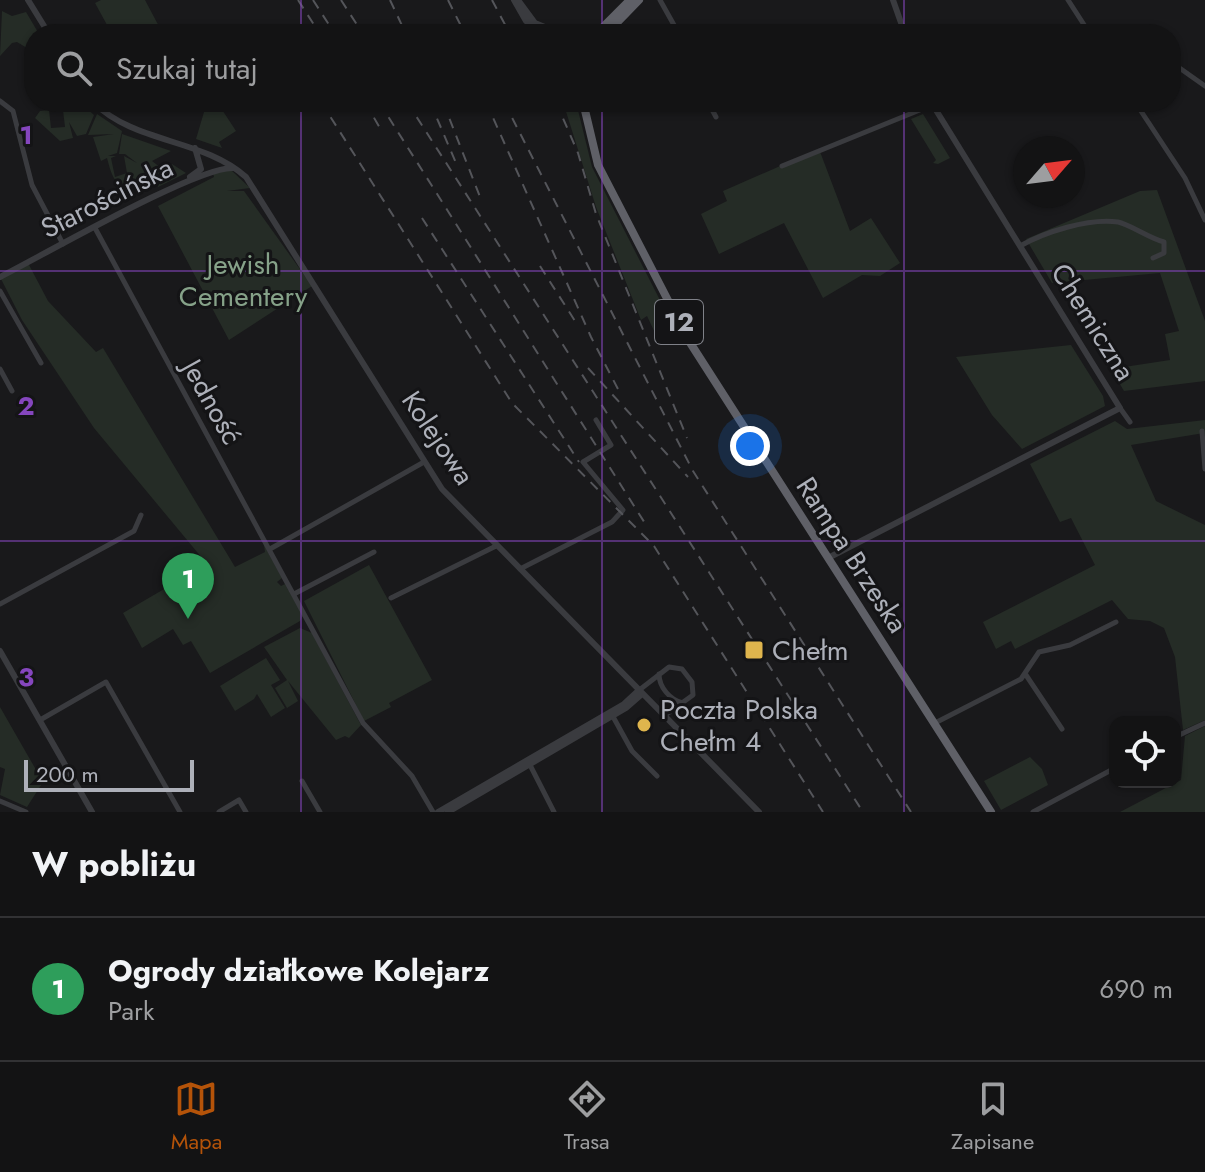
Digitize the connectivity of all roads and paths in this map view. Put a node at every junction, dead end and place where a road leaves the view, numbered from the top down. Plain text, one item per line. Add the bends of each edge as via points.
1 (28, 0) edge
2 (516, 0) edge
3 (630, 0) edge
4 (639, 0) edge
5 (660, 0) edge
6 (893, 0) edge
7 (1068, 0) edge
8 (43, 24) edge
9 (530, 24) edge
10 (537, 24) edge
11 (606, 24) edge
12 (616, 24) edge
13 (673, 24) edge
14 (901, 24) edge
15 (1084, 24) edge
16 (1181, 69) edge
17 (1205, 86) edge
18 (0, 101) edge
19 (106, 112) edge
20 (585, 112) edge
21 (713, 112) edge
22 (913, 112) edge
23 (937, 112) edge
24 (1142, 112) edge
25 (716, 117) dead end
26 (195, 148) junction
27 (218, 159) junction
28 (782, 166) dead end
29 (237, 168) junction
30 (201, 169) junction
31 (214, 170) junction
32 (182, 183) junction
33 (1205, 220) edge
34 (95, 228) junction
35 (64, 244) junction
36 (1020, 246) junction
37 (1153, 258) dead end
38 (0, 277) edge
39 (0, 291) edge
40 (41, 363) dead end
41 (0, 369) edge
42 (12, 391) dead end
43 (1120, 408) junction
44 (596, 420) dead end
45 (1130, 422) dead end
46 (1202, 431) dead end
47 (424, 462) junction
48 (1205, 469) edge
49 (141, 515) dead end
50 (496, 546) junction
51 (270, 549) junction
52 (374, 552) dead end
53 (828, 558) junction
54 (519, 569) junction
55 (294, 594) junction
56 (391, 598) dead end
57 (0, 604) edge
58 (1116, 622) dead end
59 (0, 651) edge
60 (659, 673) junction
61 (1026, 675) junction
62 (640, 693) junction
63 (683, 703) junction
64 (611, 714) junction
65 (663, 716) junction
66 (40, 720) junction
67 (934, 723) junction
68 (1205, 723) edge
69 (1062, 729) dead end
70 (1181, 734) edge
71 (529, 762) junction
72 (1109, 771) edge
73 (657, 776) dead end
74 (302, 781) dead end
75 (0, 801) edge
76 (26, 812) edge
77 (92, 812) edge
78 (180, 812) edge
79 (219, 812) edge
80 (246, 812) edge
81 (320, 812) edge
82 (436, 812) edge
83 (448, 812) edge
84 (554, 812) edge
85 (759, 812) edge
86 (991, 812) edge
87 (1033, 812) edge

1 - 8 street
2 - 9 street
2 - 10 street
3 - 11 highway
4 - 12 highway
5 - 13 street
6 - 14 street
7 - 15 street
16 - 17 street
18 - 35 street via 13,111 32,185
19 - 26 street, Kolejowa via 128,126
20 - 53 highway, Rampa Brzeska / 12 via 602,173 689,341
21 - 25 street
22 - 28 street
23 - 36 street, Chemiczna
24 - 33 street via 1185,178
26 - 27 street, Kolejowa
26 - 30 street
27 - 29 street, Kolejowa
27 - 30 street
27 - 31 street
29 - 31 street, Starościńska
29 - 47 street, Kolejowa via 261,194
30 - 32 street
31 - 32 street, Starościńska
32 - 34 street, Starościńska
34 - 35 street, Starościńska
34 - 51 street, Jedność
35 - 38 street, Starościńska
36 - 37 street via 1053,230 1119,222 1164,242 1164,253
36 - 43 street, Chemiczna
39 - 40 street
41 - 42 street
43 - 45 street
43 - 53 street, Chemiczna
44 - 54 street via 611,445 583,462 623,510 612,522
46 - 48 street
47 - 50 street, Kolejowa via 450,499
47 - 51 street
49 - 57 street via 134,531
50 - 54 street, Kolejowa
50 - 56 street
51 - 55 street, Jedność
52 - 55 street
53 - 67 highway, Rampa Brzeska / 12
54 - 62 street, Kolejowa
55 - 82 street, Jedność via 363,723 412,776
58 - 61 street via 1070,645 1039,652
59 - 66 street
60 - 62 street
60 - 63 street via 662,687
60 - 63 street via 674,665 686,673 694,691
61 - 67 street
61 - 69 street
62 - 64 street
62 - 65 street, Kolejowa
63 - 65 street
64 - 71 street
64 - 73 street via 632,751
65 - 85 street, Kolejowa
66 - 77 street
66 - 78 street via 106,682
67 - 86 highway, Rampa Brzeska / 12
68 - 70 street
71 - 82 street
71 - 83 street
71 - 84 street
72 - 87 street
74 - 81 street
75 - 76 street
79 - 80 street via 239,800

